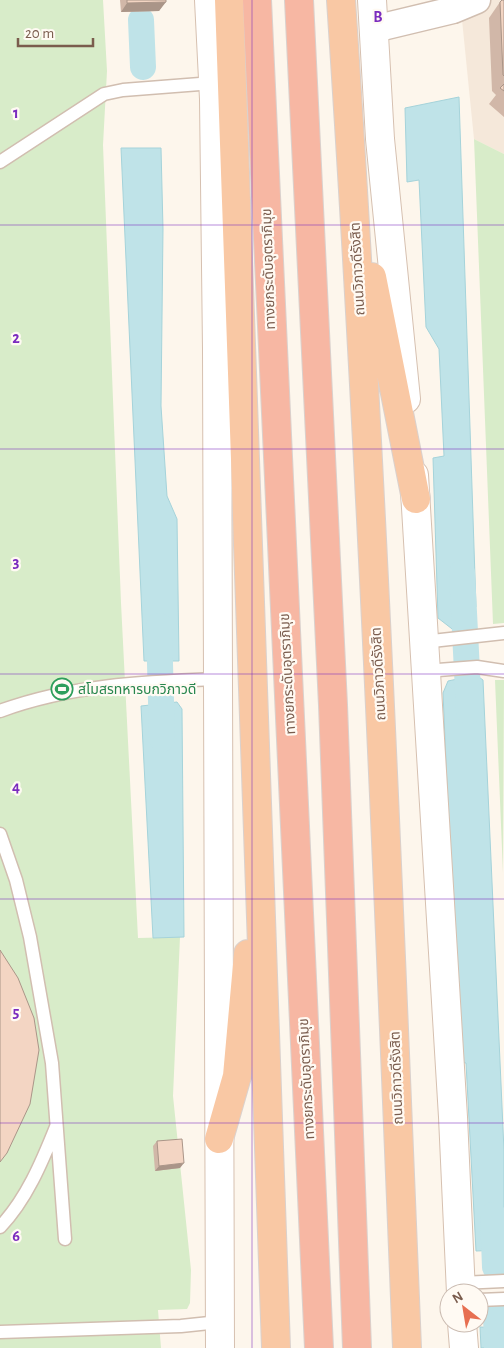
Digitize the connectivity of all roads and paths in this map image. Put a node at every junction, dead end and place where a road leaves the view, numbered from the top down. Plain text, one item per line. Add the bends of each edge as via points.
1 (209, 0) edge
2 (230, 0) edge
3 (256, 0) edge
4 (299, 0) edge
5 (340, 0) edge
6 (372, 0) edge
7 (478, 0) edge
8 (374, 28) junction
9 (213, 83) junction
10 (0, 162) edge
11 (353, 182) junction
12 (416, 499) junction
13 (504, 633) edge
14 (423, 642) junction
15 (425, 671) junction
16 (504, 671) edge
17 (216, 679) junction
18 (0, 711) edge
19 (0, 834) edge
20 (260, 911) junction
21 (57, 1125) junction
22 (219, 1140) junction
23 (0, 1228) edge
24 (65, 1239) dead end
25 (504, 1281) edge
26 (466, 1283) edge
27 (489, 1285) edge
28 (489, 1296) edge
29 (504, 1299) edge
30 (0, 1332) edge
31 (463, 1333) edge
32 (220, 1335) edge
33 (276, 1348) edge
34 (319, 1348) edge
35 (357, 1348) edge
36 (407, 1348) edge
37 (464, 1348) edge

1 - 9 main road
2 - 20 highway
3 - 34 highway, ทางยกระดับอุตราภิมุข
4 - 35 highway via 333,705
5 - 11 highway, ถนนวิภาวดีรังสิต
6 - 8 main road
7 - 8 street via 453,10
8 - 12 main road via 380,139
9 - 10 lane via 104,94
9 - 17 main road via 217,349
11 - 12 highway
11 - 36 highway, ถนนวิภาวดีรังสิต via 373,557
12 - 14 main road
13 - 14 lane
14 - 15 main road
15 - 16 lane via 477,667
15 - 26 main road
17 - 18 lane via 96,686 61,692
17 - 22 main road
19 - 21 lane via 30,937 52,1063
20 - 22 highway via 246,964 237,1076
20 - 33 highway
21 - 23 lane via 41,1165 11,1216
21 - 24 lane
22 - 32 main road
25 - 27 lane
28 - 29 lane
30 - 32 lane via 181,1326
31 - 37 main road

